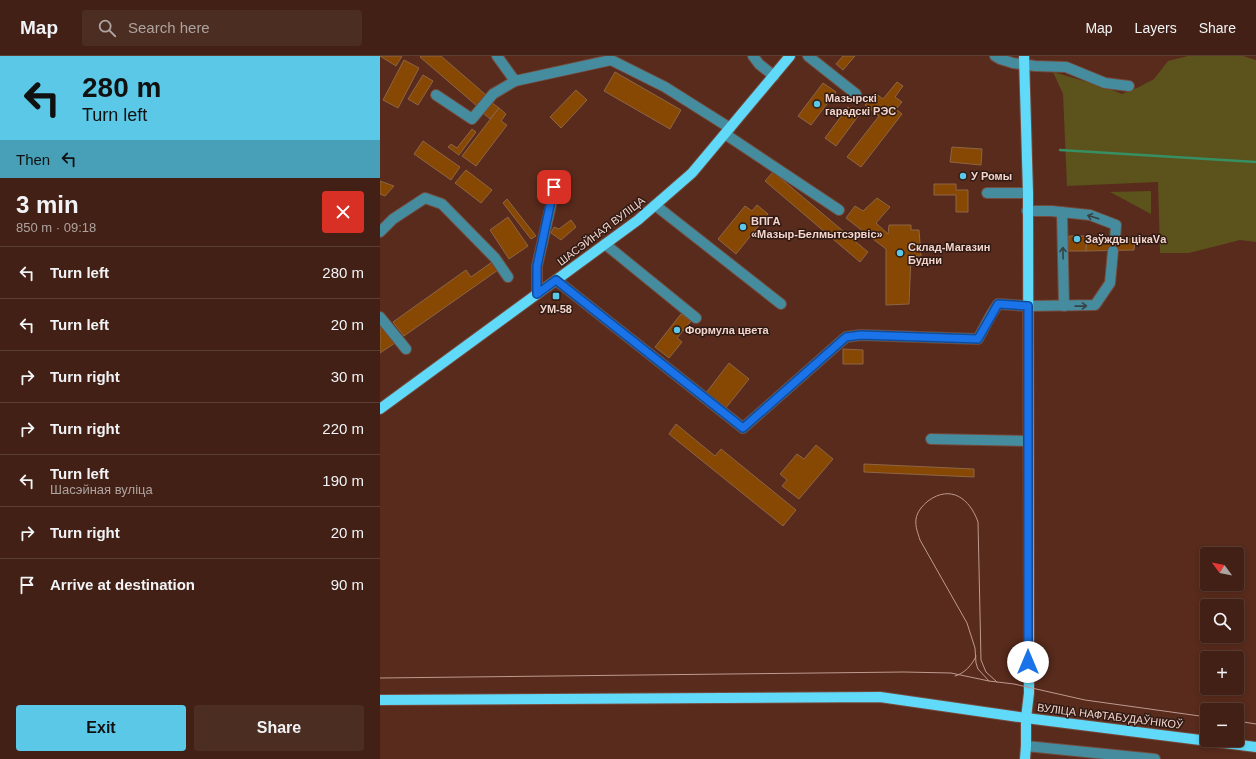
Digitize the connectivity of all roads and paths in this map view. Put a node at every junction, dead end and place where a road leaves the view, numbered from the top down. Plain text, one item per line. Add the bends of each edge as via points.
1 (497, 56) edge
2 (753, 56) edge
3 (790, 56) edge
4 (808, 56) edge
5 (995, 56) edge
6 (1024, 60) edge
7 (774, 76) junction
8 (515, 81) junction
9 (1129, 86) dead end
10 (856, 94) dead end
11 (436, 95) dead end
12 (728, 131) junction
13 (554, 187) dead end
14 (987, 193) dead end
15 (1028, 194) junction
16 (655, 205) junction
17 (839, 210) dead end
18 (1027, 211) junction
19 (1062, 212) junction
20 (380, 232) edge
21 (1115, 239) dead end
22 (605, 244) junction
23 (1113, 251) dead end
24 (508, 277) dead end
25 (556, 280) junction
26 (537, 294) junction
27 (781, 304) dead end
28 (1028, 306) junction
29 (1064, 306) junction
30 (380, 317) edge
31 (696, 318) dead end
32 (406, 349) dead end
33 (380, 409) edge
34 (931, 439) dead end
35 (1028, 441) junction
36 (380, 700) edge
37 (1026, 718) junction
38 (1026, 746) junction
39 (1256, 747) edge
40 (1025, 759) edge
41 (1154, 759) edge

1 - 8 lane
2 - 7 lane
3 - 7 main road, ШАСЭЙНАЯ ВУЛІЦА
4 - 10 lane
5 - 6 lane via 1013,63
6 - 9 lane via 1035,66 1066,67 1105,83
6 - 15 main road
7 - 12 main road, ШАСЭЙНАЯ ВУЛІЦА
8 - 11 lane via 493,94 472,119
8 - 12 lane via 611,60 665,88
12 - 16 main road, ШАСЭЙНАЯ ВУЛІЦА via 692,173
12 - 17 lane
13 - 26 lane via 537,266
14 - 15 lane
15 - 18 main road
16 - 22 main road, ШАСЭЙНАЯ ВУЛІЦА
16 - 27 lane
18 - 19 lane
18 - 28 main road
21 -> 19 lane via 1116,225 1090,215
29 -> 19 lane
20 - 24 lane via 393,219 425,198 442,204 495,258
22 - 25 main road, ШАСЭЙНАЯ ВУЛІЦА
22 - 31 lane
29 -> 23 lane via 1095,305 1110,283
25 - 26 main road, ШАСЭЙНАЯ ВУЛІЦА
25 - 28 lane via 743,428 846,337 861,335 978,339 998,304
26 - 33 main road, ШАСЭЙНАЯ ВУЛІЦА
28 - 29 lane
28 - 35 main road
30 - 32 lane
34 - 35 lane
35 - 37 main road via 1029,693
36 - 37 main road via 880,696
37 - 38 main road, ВУЛІЦА НАФТАБУДАЎНІКОЎ
37 - 39 main road, ВУЛІЦА НАФТАБУДАЎНІКОЎ
38 - 40 main road, ВУЛІЦА НАФТАБУДАЎНІКОЎ
38 - 41 lane

